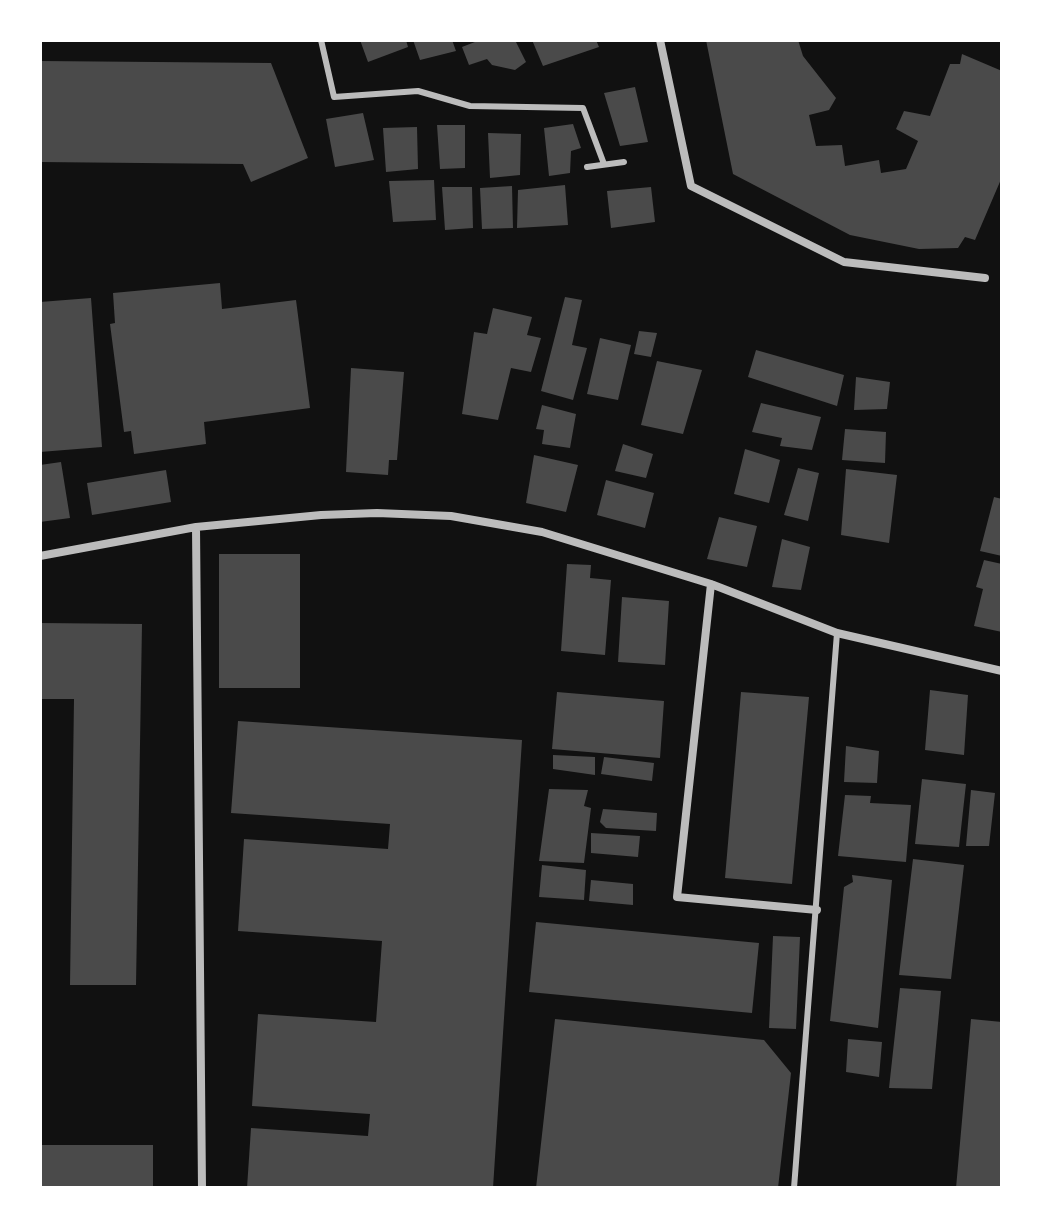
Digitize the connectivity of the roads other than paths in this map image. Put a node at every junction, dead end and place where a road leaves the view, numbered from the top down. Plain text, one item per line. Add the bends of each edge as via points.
1 (321, 40) edge
2 (660, 40) edge
3 (624, 162) dead end
4 (604, 164) junction
5 (587, 167) dead end
6 (985, 278) dead end
7 (196, 527) junction
8 (40, 556) edge
9 (711, 584) junction
10 (837, 633) junction
11 (1002, 671) edge
12 (817, 910) junction
13 (202, 1188) edge
14 (794, 1188) edge

1 - 4 lane via 334,97 418,91 470,106 583,108
2 - 6 street via 691,186 844,262
3 - 4 lane
4 - 5 lane
7 - 8 street
7 - 9 street via 321,515 451,516 542,532
7 - 13 street
9 - 10 street
9 - 12 street via 677,897
10 - 11 street
10 - 12 lane
12 - 14 lane

